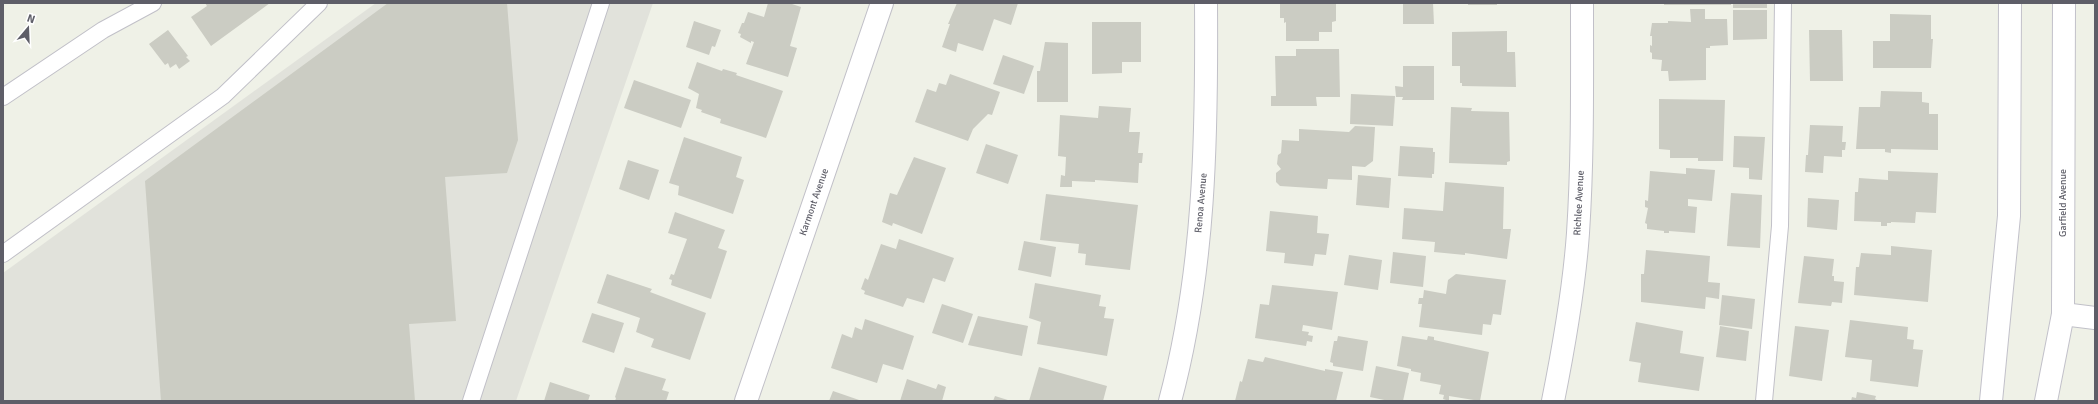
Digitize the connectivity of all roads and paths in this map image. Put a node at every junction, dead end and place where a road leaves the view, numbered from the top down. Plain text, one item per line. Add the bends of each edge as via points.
1 (153, 3) edge
2 (319, 3) edge
3 (601, 3) edge
4 (882, 3) edge
5 (1206, 3) edge
6 (1582, 3) edge
7 (1783, 3) edge
8 (2010, 3) edge
9 (2064, 3) edge
10 (3, 97) edge
11 (3, 254) edge
12 (2063, 314) junction
13 (2095, 318) edge
14 (471, 401) edge
15 (746, 401) edge
16 (1170, 401) edge
17 (1553, 401) edge
18 (1764, 401) edge
19 (1991, 401) edge
20 (2046, 401) edge

1 - 10 lane via 103,30
2 - 11 lane via 223,96
3 - 14 lane
4 - 15 street, Karmont Avenue
5 - 16 street, Renoa Avenue via 1207,110 1203,192 1188,320
6 - 17 street, Richlee Avenue via 1578,233 1569,314
7 - 18 lane via 1780,226
8 - 19 street via 2009,216
9 - 12 street, Garfield Avenue
12 - 13 street
12 - 20 street, Garfield Avenue

